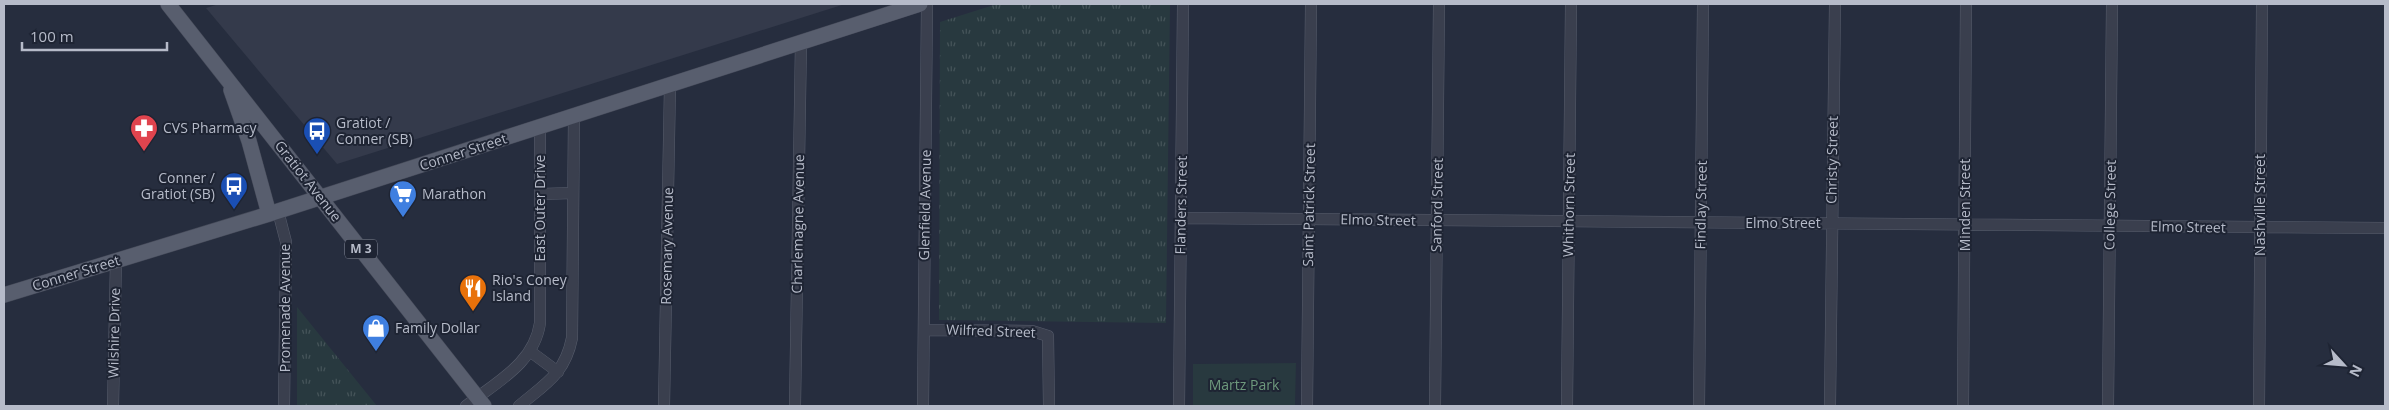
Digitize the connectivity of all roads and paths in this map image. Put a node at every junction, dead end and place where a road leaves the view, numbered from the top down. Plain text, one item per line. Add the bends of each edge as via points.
1 (168, 4) edge
2 (920, 4) edge
3 (927, 4) edge
4 (1183, 4) edge
5 (1311, 4) edge
6 (1439, 4) edge
7 (1571, 4) edge
8 (1704, 4) edge
9 (1835, 4) edge
10 (1966, 4) edge
11 (2112, 4) edge
12 (2262, 4) edge
13 (801, 42) junction
14 (228, 79) junction
15 (670, 86) junction
16 (574, 116) junction
17 (540, 127) junction
18 (573, 193) junction
19 (540, 194) junction
20 (319, 196) junction
21 (273, 212) junction
22 (1181, 218) junction
23 (1308, 219) junction
24 (1437, 220) junction
25 (1569, 221) junction
26 (1701, 222) junction
27 (1831, 224) junction
28 (1965, 225) junction
29 (2110, 226) junction
30 (2260, 227) junction
31 (2385, 228) edge
32 (116, 260) junction
33 (4, 295) edge
34 (924, 330) junction
35 (531, 352) junction
36 (558, 372) junction
37 (475, 403) edge
38 (113, 406) edge
39 (284, 406) edge
40 (519, 406) edge
41 (664, 406) edge
42 (795, 406) edge
43 (923, 406) edge
44 (1049, 406) edge
45 (1179, 406) edge
46 (1306, 406) edge
47 (1435, 406) edge
48 (1567, 406) edge
49 (1699, 406) edge
50 (1830, 406) edge
51 (1963, 406) edge
52 (2108, 406) edge
53 (2259, 406) edge

1 - 14 main road, Gratiot Avenue / M 3
2 - 13 main road, Conner Street
3 - 34 street, Glenfield Avenue
4 - 22 street, Flanders Street
5 - 23 street, Saint Patrick Street
6 - 24 street, Sanford Street
7 - 25 street, Whithorn Street
8 - 26 street, Findlay Street
9 - 27 street, Christy Street
10 - 28 street, Minden Street
11 - 29 street, College Street
12 - 30 street, Nashville Street
13 - 15 main road, Conner Street
13 - 42 street, Charlemagne Avenue
14 - 20 main road, Gratiot Avenue / M 3
14 - 21 main road
15 - 16 main road, Conner Street
15 - 41 street, Rosemary Avenue
16 - 17 main road, Conner Street
16 - 18 street
17 - 19 street, East Outer Drive
17 - 20 main road, Conner Street
18 - 19 street
18 - 36 street via 572,338 567,357
19 - 35 street, East Outer Drive via 540,323
20 - 21 main road, Conner Street
20 - 37 main road, Gratiot Avenue / M 3
21 - 32 main road, Conner Street
21 - 39 street, Promenade Avenue via 286,242
22 - 23 street, Elmo Street
22 - 45 street, Flanders Street
23 - 24 street, Elmo Street
23 - 46 street, Saint Patrick Street
24 - 25 street, Elmo Street
24 - 47 street, Sanford Street
25 - 26 street, Elmo Street
25 - 48 street, Whithorn Street
26 - 27 street, Elmo Street
26 - 49 street, Findlay Street
27 - 28 street, Elmo Street
27 - 50 street, Christy Street
28 - 29 street, Elmo Street
28 - 51 street, Minden Street
29 - 30 street, Elmo Street
29 - 52 street, College Street
30 - 31 street, Elmo Street
30 - 53 street, Nashville Street
32 - 33 main road, Conner Street
32 - 38 street, Wilshire Drive
34 - 43 street, Glenfield Avenue
34 - 44 street, Wilfred Street via 1032,330 1048,336
35 - 36 street
35 - 37 street
36 - 40 street

